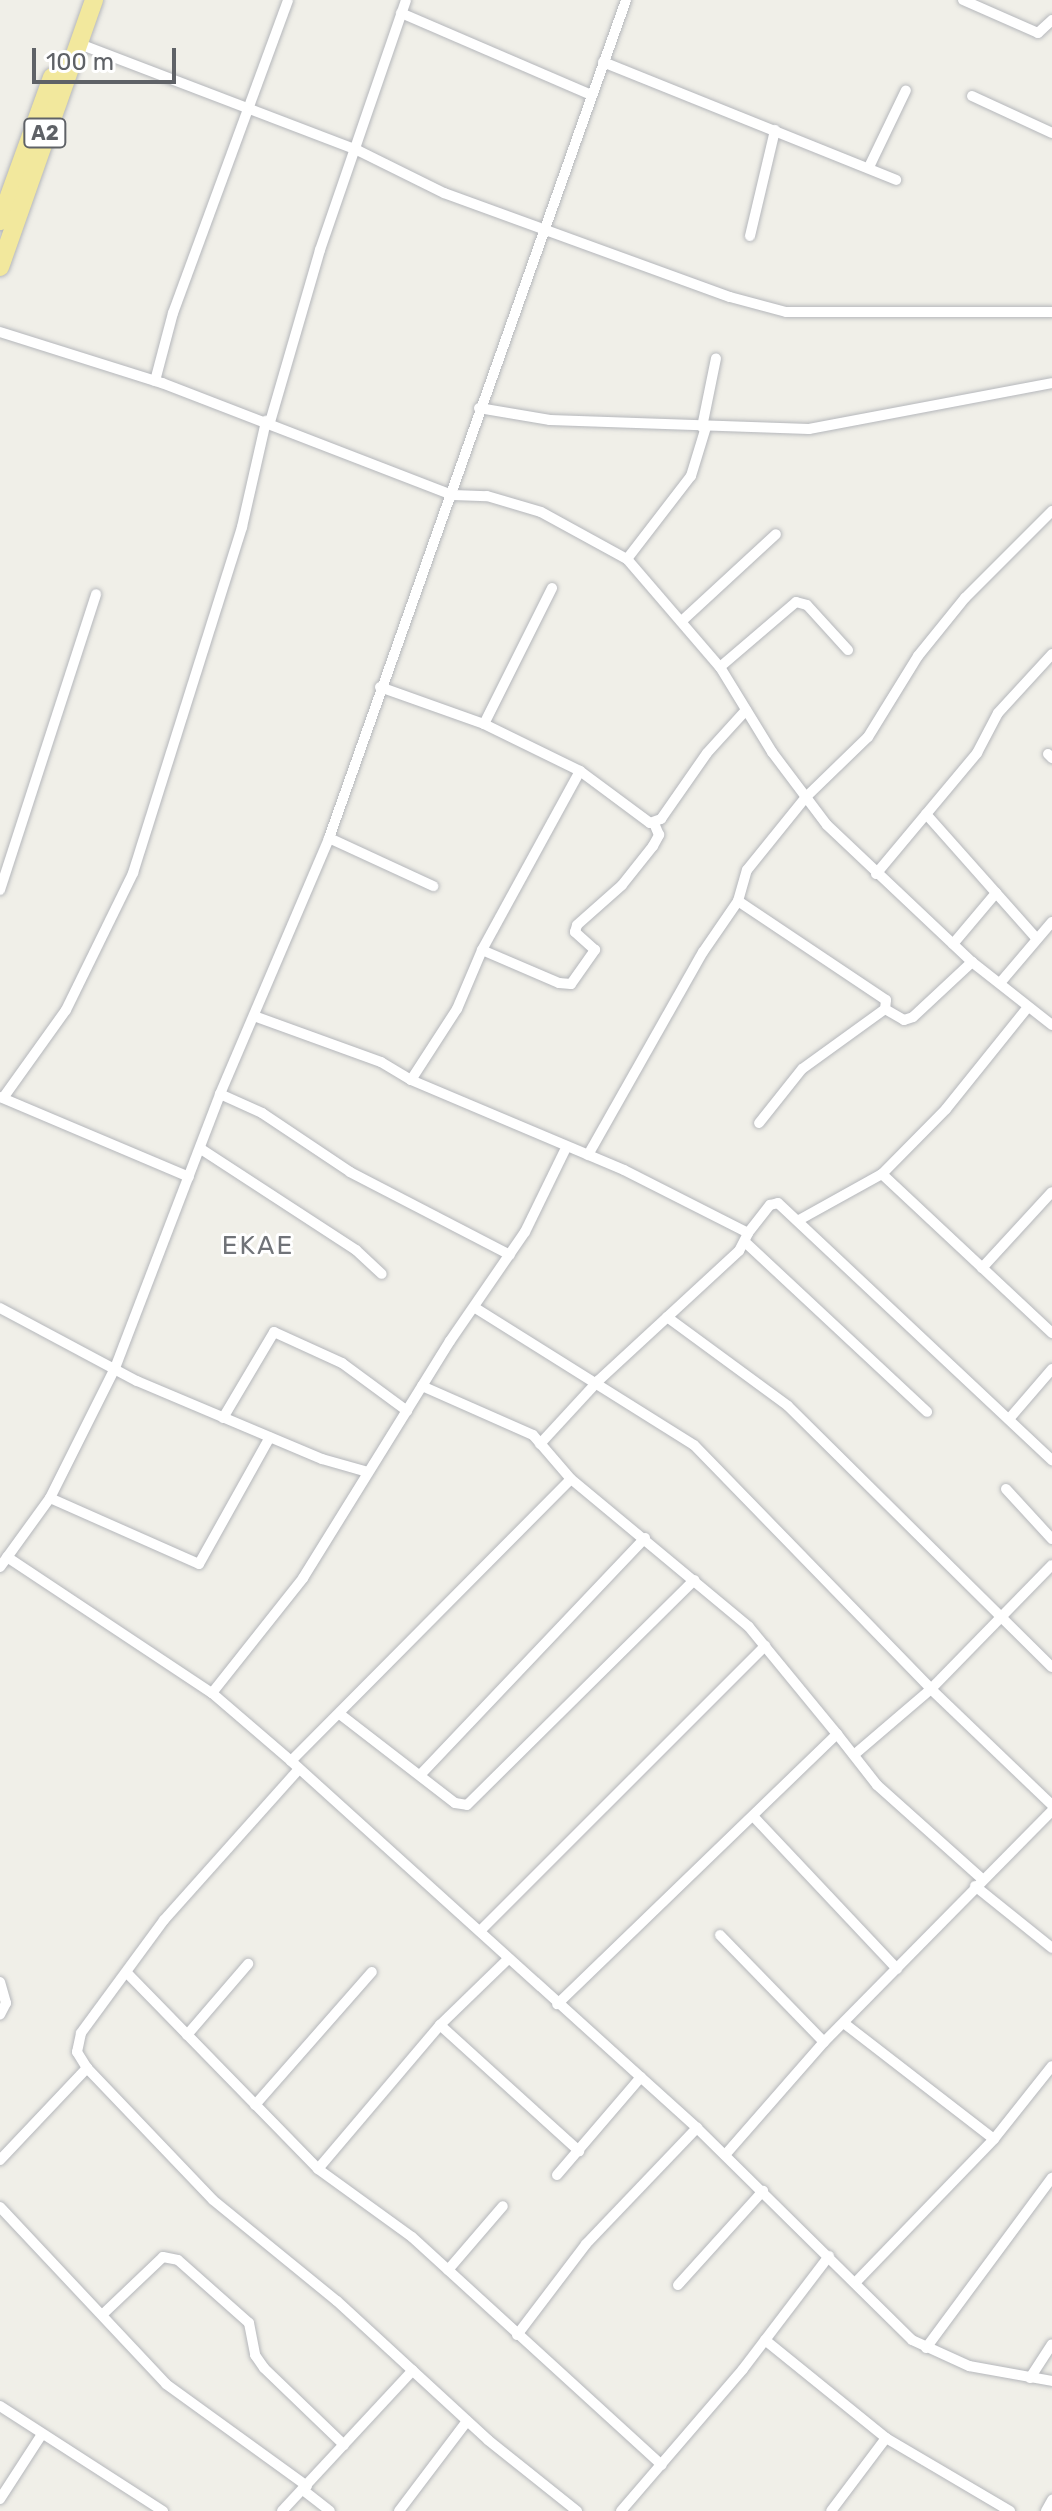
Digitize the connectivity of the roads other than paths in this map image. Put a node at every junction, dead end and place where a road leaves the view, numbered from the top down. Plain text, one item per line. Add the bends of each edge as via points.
1 (82, 0) edge
2 (94, 0) edge
3 (288, 0) edge
4 (406, 0) edge
5 (626, 0) edge
6 (963, 0) edge
7 (401, 13) junction
8 (1052, 20) edge
9 (77, 43) junction
10 (603, 62) junction
11 (906, 90) dead end
12 (591, 95) junction
13 (972, 96) dead end
14 (245, 107) junction
15 (775, 130) junction
16 (1052, 133) edge
17 (357, 150) junction
18 (869, 167) junction
19 (896, 180) dead end
20 (5, 191) edge
21 (0, 221) edge
22 (543, 228) junction
23 (750, 236) dead end
24 (0, 267) edge
25 (1052, 312) edge
26 (0, 332) edge
27 (716, 358) dead end
28 (155, 381) junction
29 (1052, 383) edge
30 (479, 408) junction
31 (268, 421) junction
32 (704, 427) junction
33 (453, 495) junction
34 (1052, 511) edge
35 (776, 534) dead end
36 (627, 559) junction
37 (552, 588) dead end
38 (96, 594) dead end
39 (684, 619) junction
40 (848, 650) dead end
41 (1052, 654) edge
42 (720, 667) junction
43 (380, 687) junction
44 (746, 710) junction
45 (484, 724) junction
46 (580, 771) junction
47 (806, 797) junction
48 (926, 814) junction
49 (654, 823) junction
50 (329, 838) junction
51 (876, 874) junction
52 (433, 886) dead end
53 (0, 890) edge
54 (996, 893) junction
55 (738, 901) junction
56 (1052, 922) edge
57 (1036, 938) junction
58 (953, 944) junction
59 (482, 950) junction
60 (972, 962) junction
61 (1000, 983) junction
62 (1028, 1007) junction
63 (885, 1009) junction
64 (254, 1016) junction
65 (1052, 1025) edge
66 (411, 1080) junction
67 (220, 1094) junction
68 (2, 1097) edge
69 (759, 1123) dead end
70 (566, 1148) junction
71 (201, 1149) junction
72 (588, 1155) junction
73 (882, 1174) junction
74 (189, 1177) junction
75 (1052, 1192) edge
76 (799, 1220) junction
77 (746, 1238) junction
78 (510, 1255) junction
79 (982, 1268) junction
80 (382, 1274) dead end
81 (0, 1308) edge
82 (477, 1309) junction
83 (667, 1317) junction
84 (1052, 1333) edge
85 (115, 1368) junction
86 (1052, 1369) edge
87 (598, 1381) junction
88 (422, 1386) junction
89 (407, 1411) junction
90 (927, 1412) dead end
91 (223, 1418) junction
92 (1009, 1419) junction
93 (270, 1437) junction
94 (540, 1444) junction
95 (1052, 1460) edge
96 (368, 1472) junction
97 (571, 1479) junction
98 (1006, 1489) dead end
99 (50, 1498) junction
100 (645, 1538) junction
101 (1052, 1539) edge
102 (7, 1557) junction
103 (1052, 1565) edge
104 (0, 1567) edge
105 (694, 1580) junction
106 (998, 1617) junction
107 (765, 1646) junction
108 (1052, 1667) edge
109 (931, 1689) junction
110 (212, 1693) junction
111 (341, 1715) junction
112 (837, 1734) junction
113 (855, 1754) junction
114 (295, 1766) junction
115 (422, 1773) junction
116 (1052, 1805) edge
117 (1052, 1811) edge
118 (753, 1816) junction
119 (978, 1883) junction
120 (481, 1930) junction
121 (720, 1935) dead end
122 (1052, 1948) edge
123 (508, 1959) junction
124 (248, 1964) dead end
125 (897, 1969) junction
126 (372, 1972) dead end
127 (128, 1974) junction
128 (0, 1982) edge
129 (557, 2004) junction
130 (0, 2015) edge
131 (845, 2024) junction
132 (440, 2025) junction
133 (187, 2035) junction
134 (824, 2042) junction
135 (1052, 2066) edge
136 (87, 2068) junction
137 (641, 2077) junction
138 (255, 2105) junction
139 (697, 2128) junction
140 (994, 2139) junction
141 (579, 2151) junction
142 (725, 2155) junction
143 (0, 2160) edge
144 (318, 2169) junction
145 (557, 2175) dead end
146 (1052, 2178) edge
147 (763, 2191) junction
148 (503, 2206) dead end
149 (0, 2207) edge
150 (829, 2256) junction
151 (448, 2270) junction
152 (856, 2282) junction
153 (678, 2285) dead end
154 (102, 2315) junction
155 (517, 2335) junction
156 (765, 2340) junction
157 (1052, 2344) edge
158 (926, 2348) junction
159 (413, 2370) junction
160 (1030, 2378) junction
161 (1052, 2381) edge
162 (0, 2406) edge
163 (467, 2421) junction
164 (42, 2434) junction
165 (886, 2438) junction
166 (344, 2445) junction
167 (662, 2465) junction
168 (305, 2488) junction
169 (0, 2499) edge
170 (1052, 2500) edge
171 (163, 2511) edge
172 (282, 2511) edge
173 (330, 2511) edge
174 (399, 2511) edge
175 (577, 2511) edge
176 (621, 2511) edge
177 (831, 2511) edge
178 (1010, 2511) edge
179 (1046, 2511) edge

1 - 20 highway, A2
2 - 9 highway, A2
3 - 14 street
4 - 7 street
5 - 10 street
6 - 8 street via 1038,33
7 - 12 street
7 - 17 street
9 - 14 street
9 - 24 highway, A2
10 - 12 street
10 - 15 street
11 - 18 street
12 - 22 street
13 - 16 street
14 - 17 street
14 - 28 street via 173,313
15 - 18 street
15 - 23 street
17 - 22 street via 444,193
17 - 31 street
18 - 19 street
20 - 21 highway, A2
22 - 25 street via 653,272 786,312
22 - 30 street
26 - 28 street
27 - 32 street
28 - 31 street
29 - 32 street via 809,429
30 - 32 street via 550,420
30 - 33 street
31 - 33 street
31 - 68 street via 242,527 133,873 66,1010
32 - 36 street via 691,476
33 - 36 street via 487,496 541,512
33 - 43 street
34 - 47 street via 965,598 918,656 868,737
35 - 39 street
36 - 39 street
37 - 45 street
38 - 53 street
39 - 42 street
40 - 42 street via 807,605 796,602
41 - 48 street via 998,713 977,753
42 - 44 street
43 - 45 street
43 - 50 street
44 - 47 street
44 - 49 street
45 - 46 street
46 - 49 street
46 - 59 street
47 - 51 street
47 - 55 street via 747,870
48 - 51 street
48 - 54 street
49 - 59 street via 659,835 653,846 622,885 577,925 575,932 595,950 571,984
50 - 52 street
50 - 64 street
51 - 58 street
54 - 57 street
54 - 58 street
55 - 63 street via 879,992
55 - 72 street via 703,952
56 - 57 street
57 - 61 street
58 - 60 street
59 - 66 street via 457,1009
60 - 61 street
60 - 63 street via 913,1017 904,1020
61 - 62 street
62 - 65 street
62 - 73 street via 946,1109
63 - 69 street via 802,1069
64 - 66 street via 381,1062
64 - 67 street
66 - 70 street
67 - 71 street
67 - 78 street via 262,1113 350,1172
68 - 74 street
70 - 72 street
70 - 78 street
71 - 74 street
71 - 80 street via 356,1250
72 - 77 street
73 - 76 street
73 - 79 street
74 - 85 street
75 - 79 street
76 - 77 street via 778,1203 770,1205
76 - 92 street
77 - 83 street
77 - 90 street
78 - 82 street
79 - 84 street
81 - 85 street
82 - 87 street
82 - 88 street
83 - 87 street
83 - 106 street via 788,1406
85 - 91 street
85 - 99 street
86 - 92 street
87 - 94 street
87 - 109 street via 694,1445
88 - 89 street
88 - 94 street via 522,1428
89 - 91 street via 342,1363 274,1332
89 - 96 street
91 - 93 street
92 - 95 street
93 - 96 street
93 - 99 street via 199,1564
94 - 97 street
96 - 110 street via 303,1578
97 - 100 street
97 - 111 street
98 - 101 street
99 - 102 street
100 - 105 street
100 - 115 street
102 - 104 street
102 - 110 street
103 - 106 street
105 - 107 street
105 - 115 street via 467,1805 455,1803
106 - 108 street
106 - 109 street
107 - 112 street
107 - 120 street
109 - 113 street
109 - 116 street
110 - 114 street
111 - 114 street
111 - 115 street
112 - 113 street
112 - 118 street
113 - 119 street via 877,1785
114 - 120 street
114 - 127 street via 195,1882
117 - 119 street
118 - 125 street
118 - 129 street
119 - 122 street
119 - 125 street
120 - 123 street
121 - 134 street
123 - 129 street
123 - 132 street
124 - 133 street
125 - 131 street
126 - 138 street
127 - 133 street
127 - 136 street via 81,2033 77,2052
128 - 130 street via 6,2003
129 - 137 street
131 - 134 street
131 - 140 street
132 - 141 street
132 - 144 street
133 - 138 street
134 - 142 street
135 - 140 street
136 - 143 street
136 - 159 street via 213,2200
137 - 139 street
137 - 141 street
138 - 144 street
139 - 142 street
139 - 155 street via 586,2244
140 - 152 street
141 - 145 street
142 - 147 street
144 - 151 street
146 - 158 street
147 - 150 street
147 - 153 street
148 - 151 street
149 - 154 street
150 - 152 street
150 - 156 street
151 - 155 street
152 - 158 street
154 - 166 street via 163,2257 178,2260 249,2323 255,2355 264,2368
154 - 168 street via 166,2384
155 - 167 street
156 - 165 street
156 - 167 street
157 - 160 street
158 - 160 street via 969,2366
159 - 163 street
159 - 166 street
160 - 161 street
162 - 164 street
163 - 174 street
163 - 175 street
164 - 169 street
164 - 171 street
165 - 177 street
165 - 178 street
166 - 168 street
167 - 176 street
168 - 172 street
168 - 173 street
170 - 179 street

